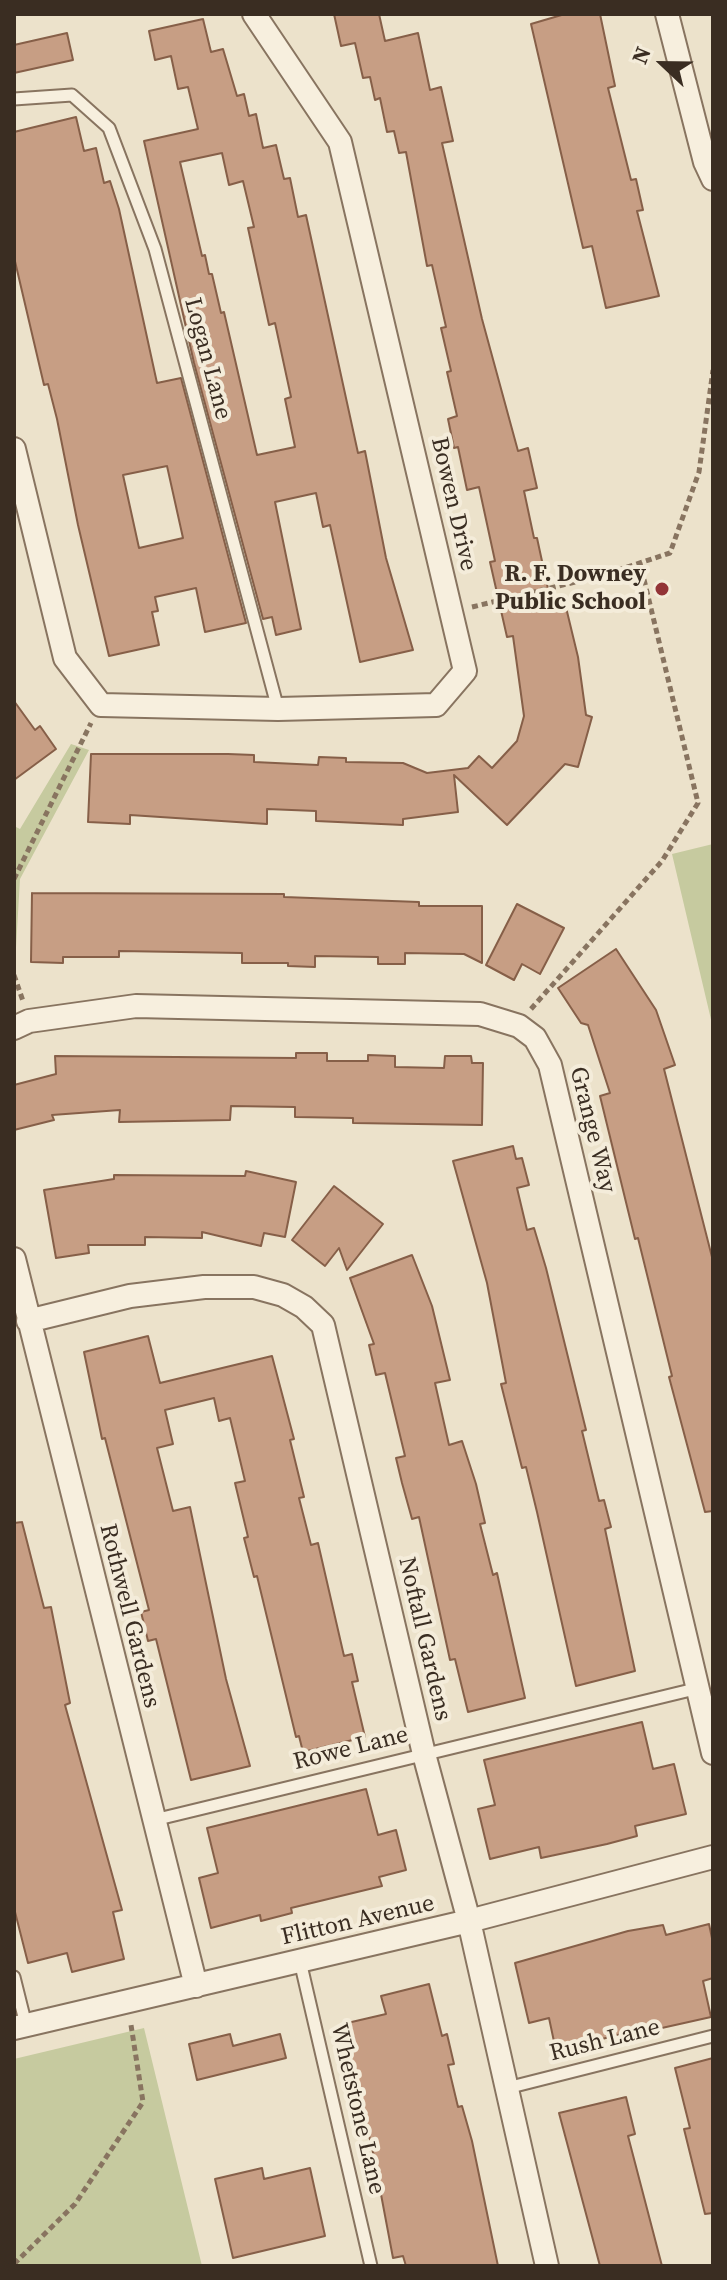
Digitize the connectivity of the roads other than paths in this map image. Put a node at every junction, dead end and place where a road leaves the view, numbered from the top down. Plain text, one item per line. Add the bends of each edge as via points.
1 (254, 14) edge
2 (667, 14) edge
3 (14, 99) edge
4 (713, 179) edge
5 (14, 449) edge
6 (278, 709) junction
7 (14, 1028) edge
8 (14, 1259) edge
9 (28, 1321) junction
10 (700, 1688) junction
11 (713, 1753) edge
12 (424, 1754) junction
13 (154, 1820) junction
14 (713, 1857) edge
15 (469, 1921) junction
16 (300, 1961) junction
17 (14, 1977) edge
18 (196, 1986) junction
19 (20, 2026) edge
20 (713, 2036) edge
21 (507, 2088) junction
22 (371, 2266) edge
23 (547, 2266) edge

1 - 6 street, Bowen Drive via 340,142 465,671 436,705
2 - 4 street
3 - 6 lane, Logan Lane via 72,95 109,128 155,249
5 - 6 street, Bowen Drive via 65,658 101,705
7 - 10 street, Grange Way via 29,1021 136,1006 480,1014 519,1026 535,1038 550,1065
8 - 9 street, Rothwell Gardens
9 - 12 street, Noftall Gardens via 130,1296 254,1287 283,1295 323,1325
9 - 13 street, Rothwell Gardens
10 - 11 street, Grange Way
10 - 12 lane, Rowe Lane
12 - 13 lane, Rowe Lane
12 - 15 street, Noftall Gardens
13 - 18 street, Rothwell Gardens
14 - 15 street, Flitton Avenue
15 - 16 street, Flitton Avenue
15 - 21 street, Noftall Gardens
16 - 18 street, Flitton Avenue
16 - 22 lane, Whetstone Lane
17 - 19 lane
18 - 19 street, Flitton Avenue
20 - 21 lane, Rush Lane
21 - 23 street, Noftall Gardens

